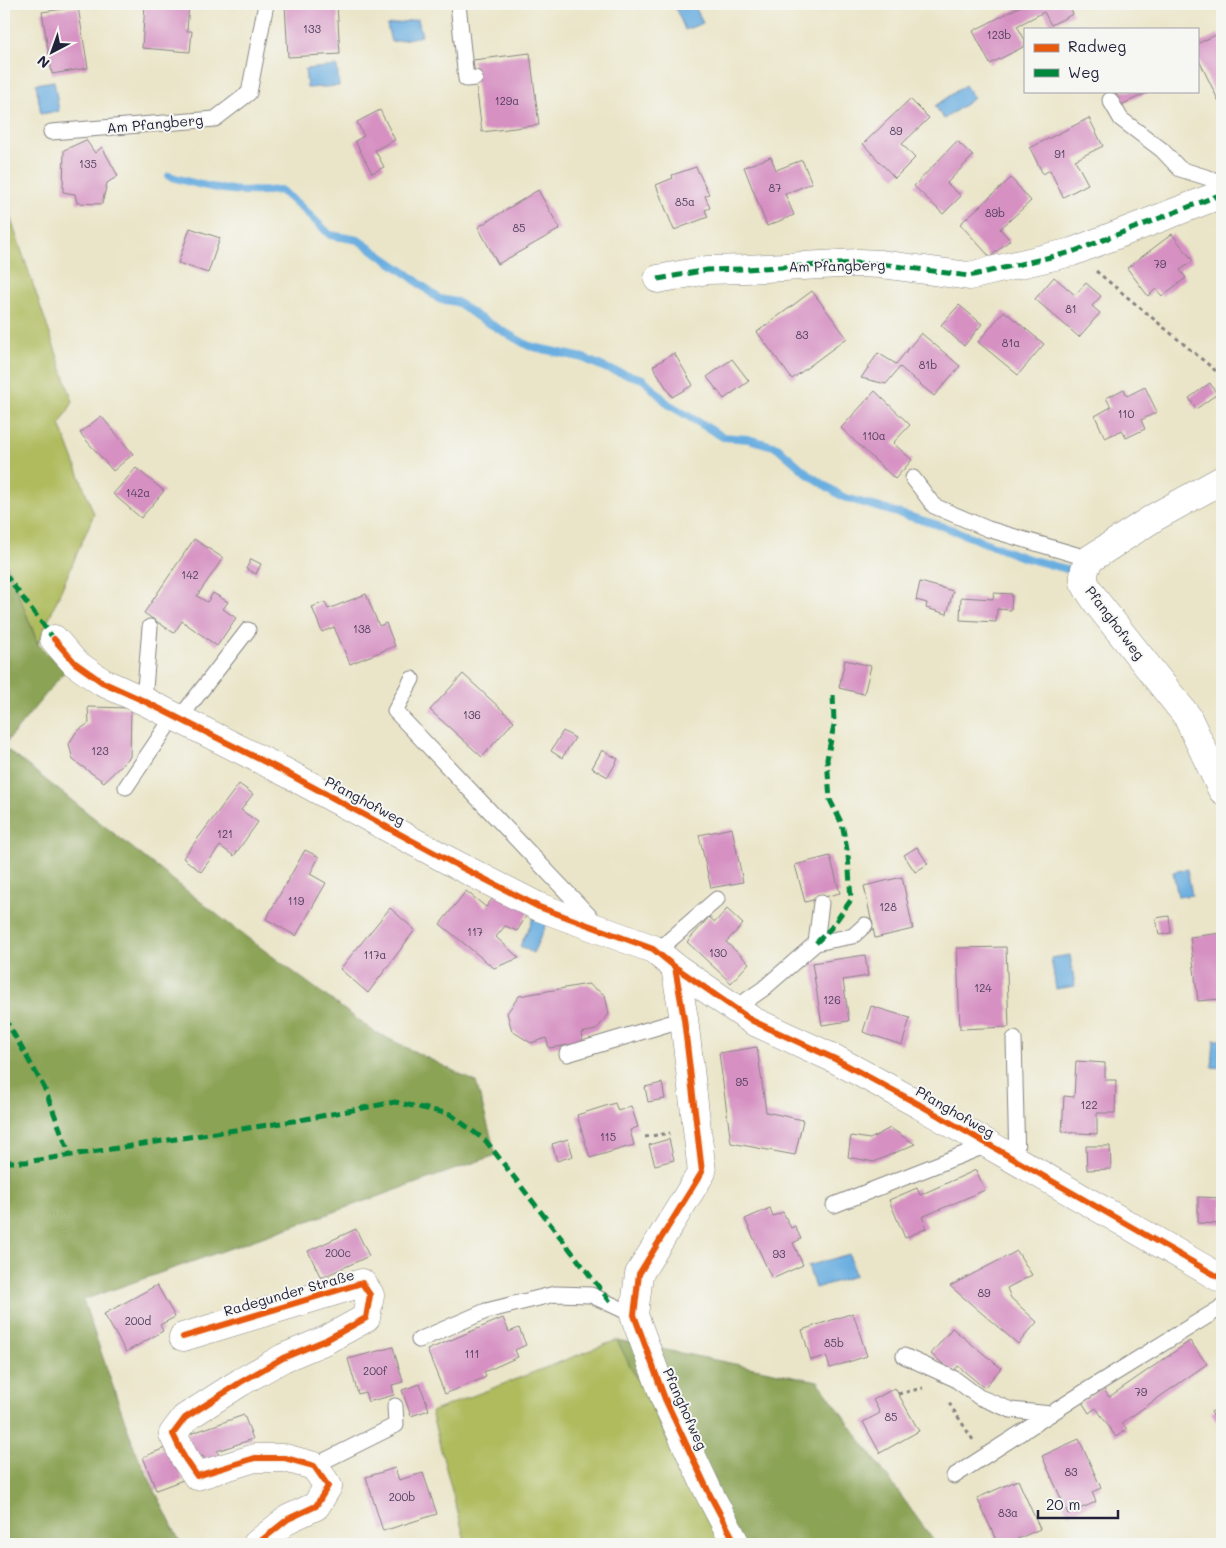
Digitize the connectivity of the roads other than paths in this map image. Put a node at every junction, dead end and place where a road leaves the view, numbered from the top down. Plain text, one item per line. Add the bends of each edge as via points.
1 (266, 4) edge
2 (458, 4) edge
3 (475, 78) dead end
4 (1110, 100) dead end
5 (51, 132) dead end
6 (1221, 194) edge
7 (658, 279) dead end
8 (913, 478) dead end
9 (1222, 480) edge
10 (1090, 559) junction
11 (150, 627) dead end
12 (248, 630) dead end
13 (54, 639) dead end
14 (412, 679) dead end
15 (144, 701) junction
16 (176, 718) junction
17 (126, 787) dead end
18 (1222, 790) edge
19 (718, 899) dead end
20 (821, 903) dead end
21 (865, 925) dead end
22 (604, 930) junction
23 (816, 943) junction
24 (666, 960) junction
25 (734, 1009) junction
26 (684, 1019) junction
27 (1014, 1039) dead end
28 (567, 1054) dead end
29 (987, 1144) junction
30 (1017, 1162) junction
31 (834, 1205) dead end
32 (1222, 1279) edge
33 (1222, 1307) edge
34 (634, 1315) junction
35 (183, 1337) dead end
36 (419, 1340) dead end
37 (904, 1356) dead end
38 (395, 1406) dead end
39 (1051, 1414) junction
40 (314, 1466) junction
41 (954, 1476) dead end
42 (257, 1544) edge
43 (736, 1544) edge

1 - 5 lane, Am Pfangberg via 249,93 215,119
2 - 3 lane via 466,79
4 - 6 lane via 1121,119 1162,150 1180,169 1214,180
6 - 7 street, Am Pfangberg via 1072,252 969,276 858,263 707,270
8 - 10 lane via 934,506 988,529
9 - 10 street via 1155,517
10 - 18 street, Pfanghofweg via 1084,582 1187,716
11 - 15 lane
12 - 16 lane
13 - 15 street, Pfanghofweg via 75,663 102,682
14 - 22 lane via 396,711
15 - 16 street, Pfanghofweg
16 - 17 lane
16 - 22 street, Pfanghofweg via 539,906
19 - 24 lane
20 - 23 lane
21 - 23 lane via 853,936
22 - 24 street, Pfanghofweg via 653,949
23 - 25 lane via 763,989
24 - 25 street, Pfanghofweg
24 - 26 street, Pfanghofweg
25 - 29 street, Pfanghofweg via 835,1059
26 - 28 lane
26 - 34 street, Pfanghofweg via 702,1172 639,1274
27 - 30 lane
29 - 30 street, Pfanghofweg
29 - 31 lane
30 - 32 street, Pfanghofweg
33 - 39 lane
34 - 36 lane via 592,1295 554,1294 486,1311
34 - 43 street, Pfanghofweg via 664,1399
35 - 40 street, Radegunder Straße via 362,1283 370,1295 366,1318 241,1382 185,1418 173,1434 197,1476 255,1458 285,1458
37 - 39 lane via 955,1379 979,1397 1011,1410
38 - 40 lane via 396,1425
39 - 41 lane
40 - 42 street via 328,1486 316,1506 288,1519

